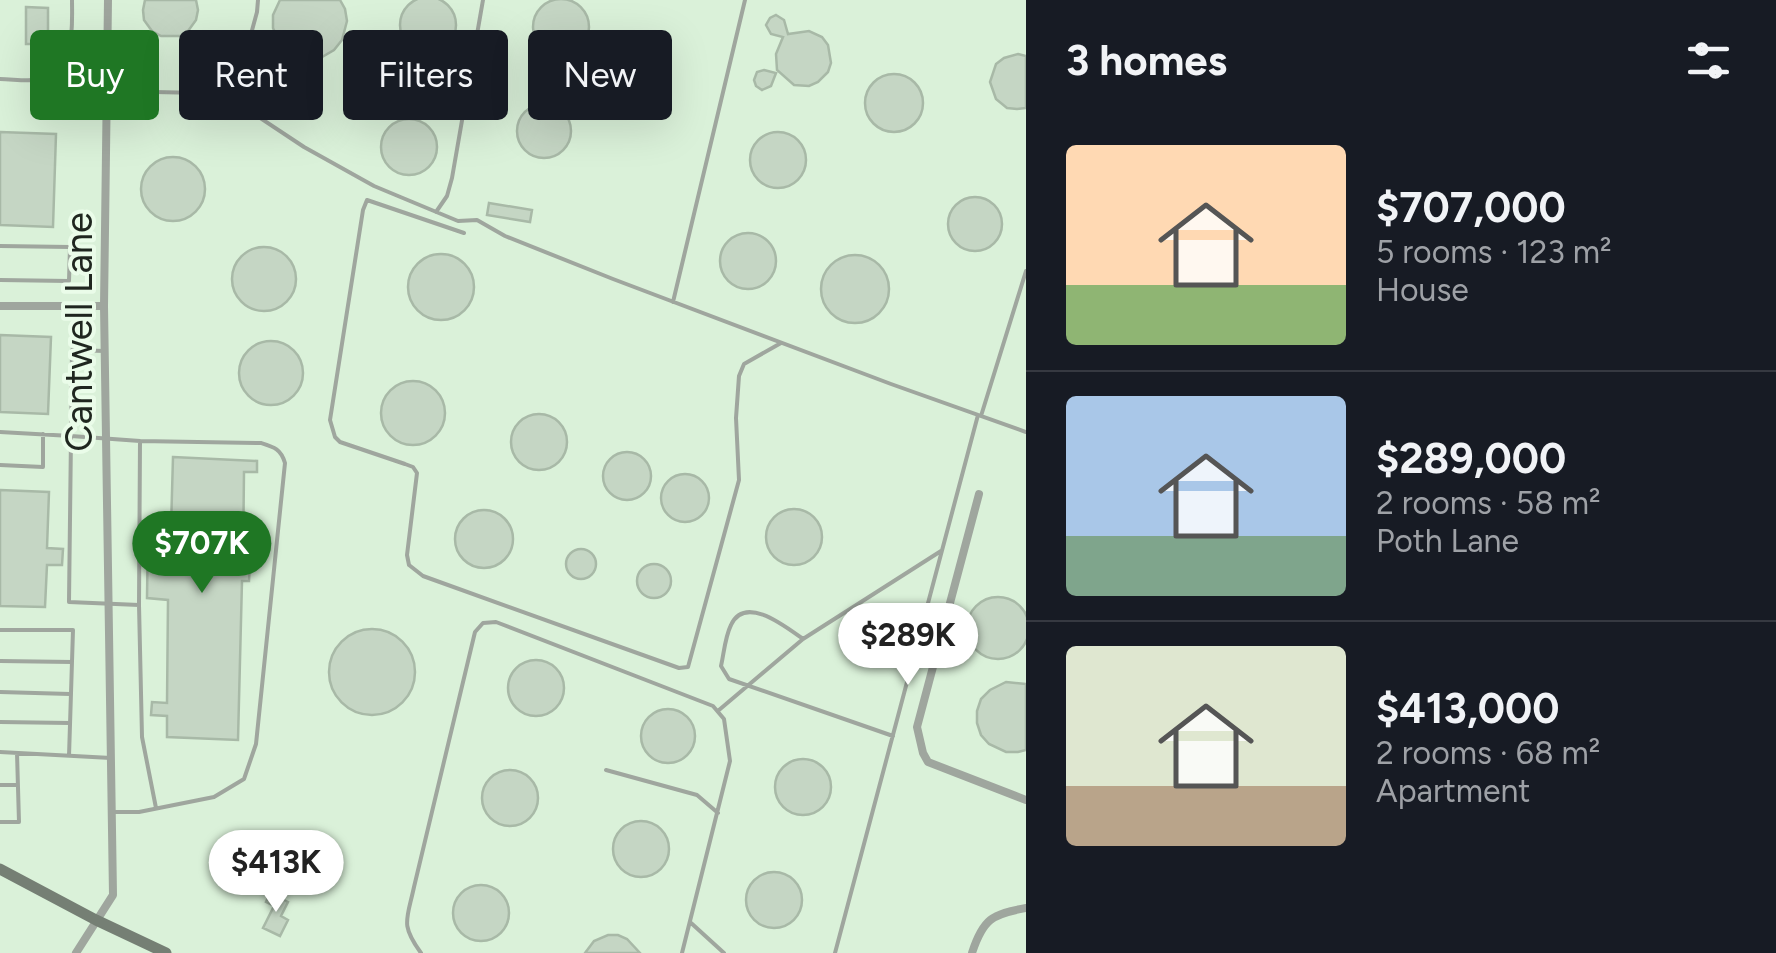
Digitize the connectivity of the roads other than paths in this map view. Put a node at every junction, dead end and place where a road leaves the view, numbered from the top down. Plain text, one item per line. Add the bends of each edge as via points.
1 (72, 0) edge
2 (108, 0) edge
3 (258, 0) edge
4 (483, 0) edge
5 (745, 0) edge
6 (108, 30) edge
7 (253, 30) edge
8 (0, 79) edge
9 (107, 120) edge
10 (263, 120) edge
11 (436, 212) junction
12 (464, 233) dead end
13 (0, 246) edge
14 (1026, 272) edge
15 (0, 280) edge
16 (674, 302) junction
17 (0, 306) edge
18 (104, 306) junction
19 (781, 343) junction
20 (105, 351) junction
21 (980, 416) junction
22 (0, 432) edge
23 (1026, 432) edge
24 (43, 434) junction
25 (71, 436) junction
26 (106, 438) junction
27 (140, 441) junction
28 (0, 466) edge
29 (979, 494) dead end
30 (942, 551) junction
31 (109, 603) junction
32 (139, 605) junction
33 (0, 630) edge
34 (802, 639) junction
35 (0, 661) edge
36 (72, 662) junction
37 (749, 686) junction
38 (0, 692) edge
39 (71, 694) junction
40 (719, 710) junction
41 (0, 722) edge
42 (70, 723) junction
43 (893, 736) junction
44 (0, 752) edge
45 (18, 753) junction
46 (69, 756) junction
47 (111, 758) junction
48 (606, 770) dead end
49 (0, 785) edge
50 (18, 785) junction
51 (1026, 800) edge
52 (156, 808) junction
53 (112, 812) junction
54 (718, 813) junction
55 (0, 822) edge
56 (0, 868) edge
57 (1026, 908) edge
58 (96, 920) junction
59 (690, 922) junction
60 (76, 953) edge
61 (166, 953) edge
62 (421, 953) edge
63 (682, 953) edge
64 (724, 953) edge
65 (835, 953) edge
66 (972, 953) edge

1 - 8 lane via 67,58 58,72 42,79
2 - 6 street, Cantwell Lane
3 - 7 lane
4 - 11 lane via 452,178
5 - 16 lane
9 - 18 street, Cantwell Lane
10 - 11 lane via 374,186
11 - 16 lane via 477,220
12 - 19 lane via 367,200 330,420 335,437 417,473 407,555 423,576 678,668 688,667 739,480 739,376 744,364
13 - 15 lane via 70,247 70,281
14 - 21 lane
16 - 19 lane
17 - 18 street
18 - 20 street, Cantwell Lane
19 - 21 lane
20 - 25 lane via 72,350
20 - 26 street, Cantwell Lane
21 - 23 lane
21 - 30 lane
22 - 24 lane
24 - 25 lane
24 - 28 lane via 43,466
25 - 26 lane
25 - 31 lane via 69,602
26 - 27 lane
26 - 31 street, Cantwell Lane
27 - 32 lane
27 - 52 lane via 261,443 275,448 285,463 256,744 244,780 214,797
29 - 51 street via 917,727 928,762
30 - 34 lane
30 - 43 lane
31 - 32 lane
31 - 47 street, Cantwell Lane
32 - 52 lane via 142,736
33 - 36 lane via 73,630
34 - 37 lane
34 - 37 lane via 758,613 738,616 721,666 728,679
35 - 36 lane
36 - 39 lane
37 - 40 lane
37 - 43 lane
38 - 39 lane
39 - 42 lane
40 - 54 lane via 730,761
40 - 62 lane via 508,626 483,623 475,632 406,926
41 - 42 lane
42 - 46 lane
43 - 65 lane
44 - 45 lane
45 - 46 lane
45 - 50 lane
46 - 47 lane
47 - 53 street, Cantwell Lane
48 - 54 lane via 696,794
49 - 50 lane
50 - 55 lane via 19,822
52 - 53 lane
53 - 58 street, Cantwell Lane via 113,896
54 - 59 lane
56 - 58 street
57 - 66 street via 996,914
58 - 60 street, Cantwell Lane
58 - 61 street
59 - 63 lane
59 - 64 lane

